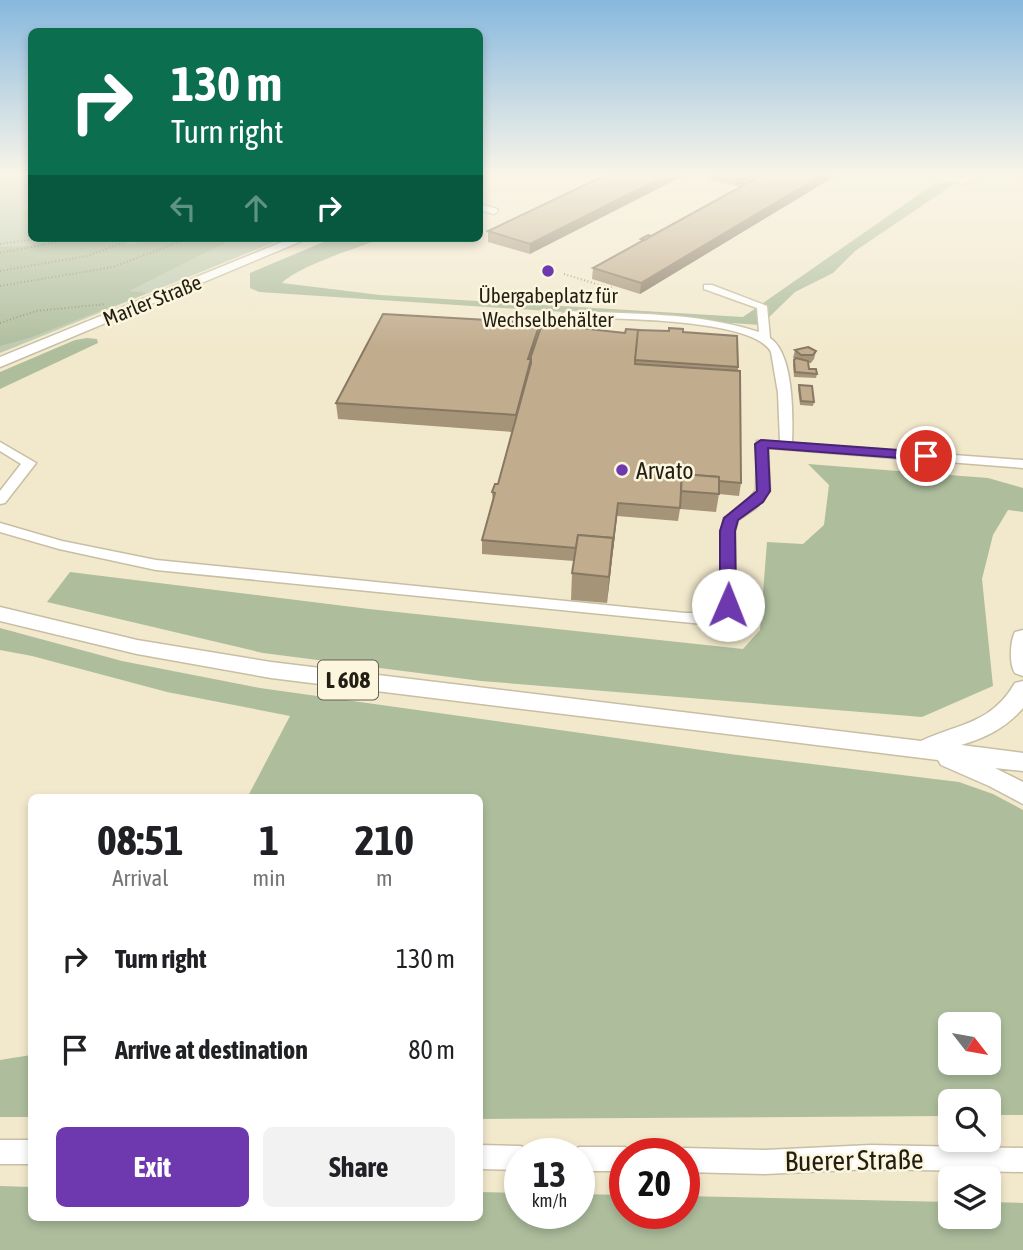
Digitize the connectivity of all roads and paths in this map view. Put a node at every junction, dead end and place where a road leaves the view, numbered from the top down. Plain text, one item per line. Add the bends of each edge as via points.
1 (28, 240) edge
2 (61, 242) edge
3 (127, 242) edge
4 (179, 242) edge
5 (293, 242) edge
6 (0, 244) edge
7 (0, 253) edge
8 (0, 271) edge
9 (564, 274) dead end
10 (0, 286) edge
11 (613, 286) edge
12 (708, 287) dead end
13 (112, 302) dead end
14 (567, 314) dead end
15 (0, 323) edge
16 (765, 338) junction
17 (1, 361) edge
18 (0, 446) edge
19 (786, 446) junction
20 (1023, 464) edge
21 (0, 500) edge
22 (0, 527) edge
23 (0, 614) edge
24 (1023, 637) edge
25 (1023, 668) edge
26 (1023, 689) edge
27 (921, 748) junction
28 (1023, 761) edge
29 (1023, 794) edge
30 (0, 1152) edge
31 (28, 1152) edge
32 (483, 1157) edge
33 (504, 1158) edge
34 (700, 1160) edge
35 (1023, 1160) edge

1 - 6 path
2 - 7 path
3 - 8 path via 65,261
4 - 10 path via 113,267
5 - 17 main road, Marler Straße
9 - 11 path
12 - 16 street via 762,306
13 - 15 path via 36,312
14 - 16 street via 719,324
16 - 19 street via 779,353
18 - 21 street via 29,463
19 - 20 street
19 - 22 street via 761,444 763,491 731,518 728,605 719,616 709,618 156,565 59,545
23 - 27 main road, L 608 via 136,647 271,670
24 - 25 main road
26 - 27 main road via 1018,703 992,722
27 - 28 main road, L 608
27 - 29 main road
30 - 31 street
32 - 33 street
34 - 35 street, Buerer Straße

